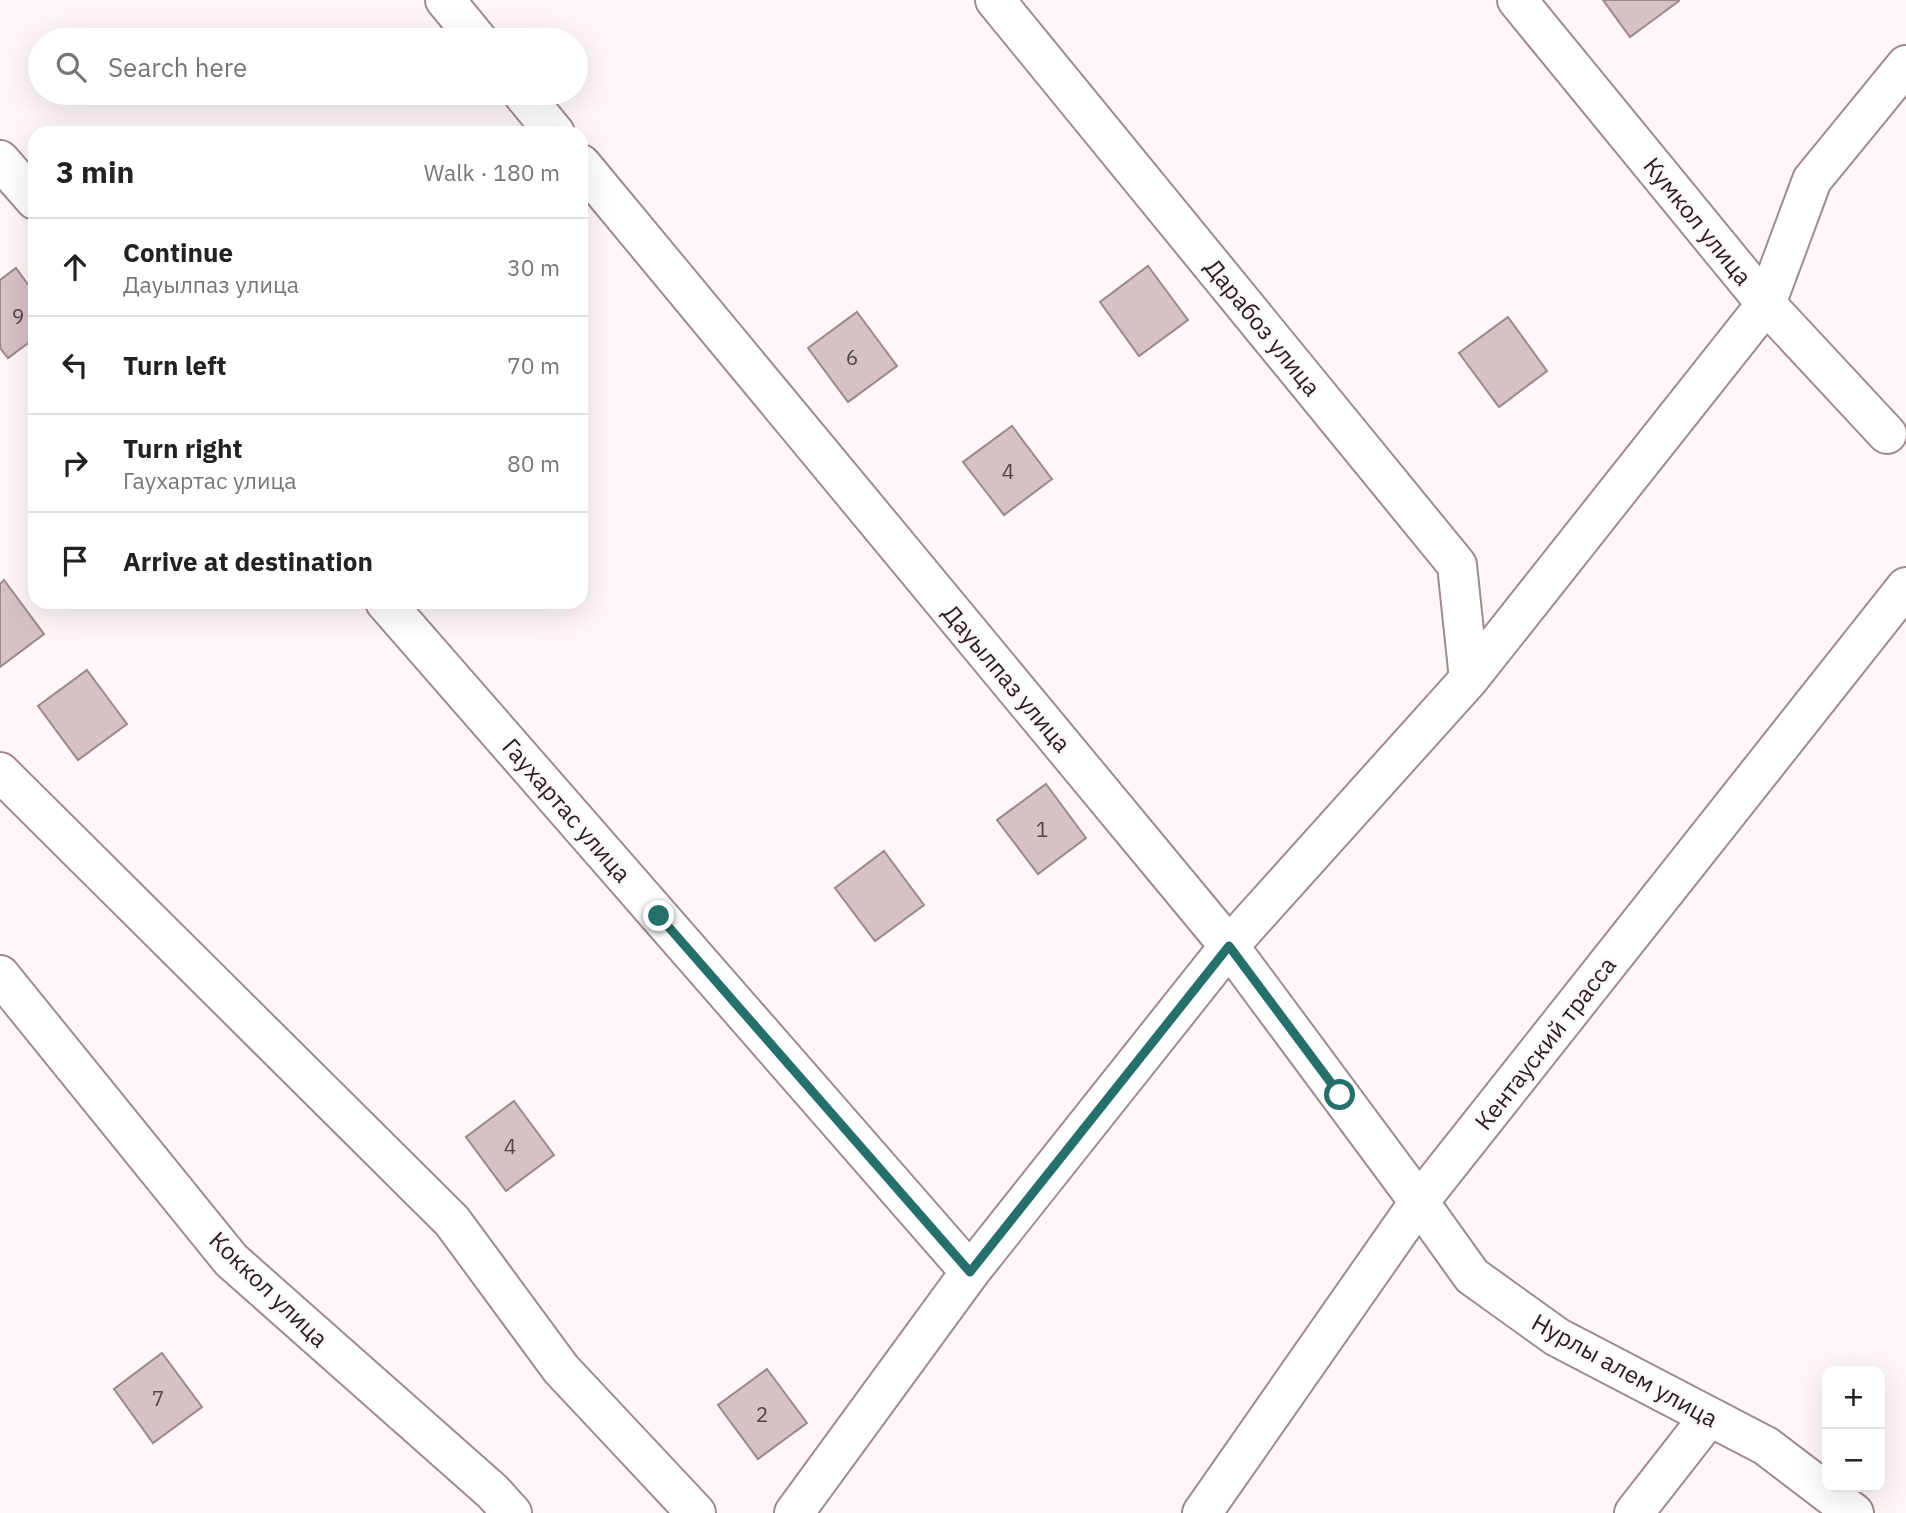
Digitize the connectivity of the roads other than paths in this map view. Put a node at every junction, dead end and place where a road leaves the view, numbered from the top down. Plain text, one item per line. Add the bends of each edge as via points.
1 (445, 0) edge
2 (995, 0) edge
3 (1517, 0) edge
4 (468, 28) edge
5 (1906, 65) edge
6 (532, 105) edge
7 (549, 126) edge
8 (0, 160) edge
9 (588, 172) edge
10 (28, 192) edge
11 (1766, 304) junction
12 (1887, 434) dead end
13 (1906, 587) edge
14 (391, 609) edge
15 (1469, 679) junction
16 (0, 772) edge
17 (1229, 946) junction
18 (0, 975) edge
19 (1419, 1202) junction
20 (970, 1272) junction
21 (1709, 1417) junction
22 (512, 1513) edge
23 (696, 1513) edge
24 (794, 1513) edge
25 (1202, 1513) edge
26 (1634, 1513) edge
27 (1854, 1513) edge

1 - 4 street
2 - 15 street, Дарабоз улица via 1457,565
3 - 11 street, Кумкол улица
5 - 11 street via 1812,180
6 - 7 street
8 - 10 street
9 - 17 street, Дауылпаз улица
11 - 12 street, Кумкол улица
11 - 15 street
13 - 19 street, Кентауский трасса
14 - 20 street, Гаухартас улица
15 - 17 street
16 - 23 street via 452,1221 561,1369
17 - 19 street, Дауылпаз улица
17 - 20 street
18 - 22 street, Коккол улица via 231,1260
19 - 21 street, Нурлы алем улица via 1472,1276 1557,1337
19 - 25 street, Кентауский трасса
20 - 24 street
21 - 26 street
21 - 27 street, Нурлы алем улица via 1766,1446

